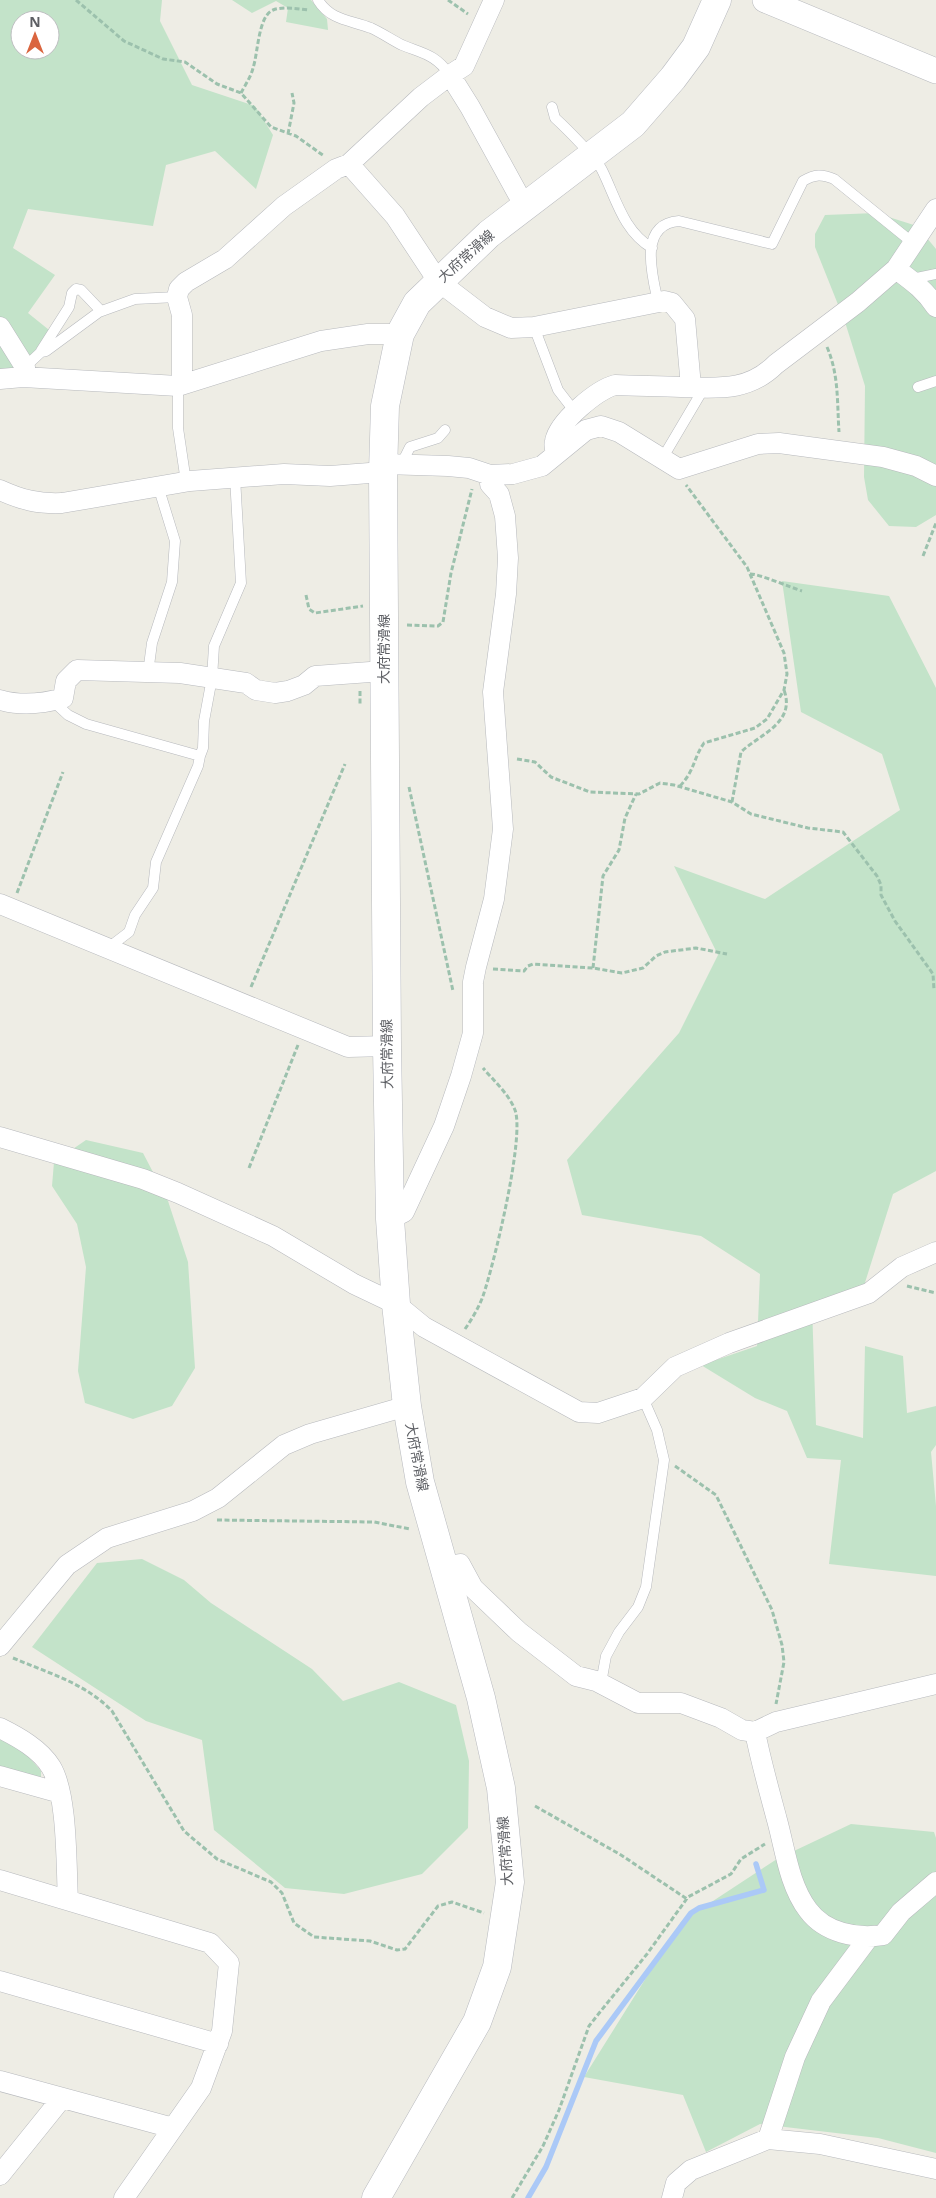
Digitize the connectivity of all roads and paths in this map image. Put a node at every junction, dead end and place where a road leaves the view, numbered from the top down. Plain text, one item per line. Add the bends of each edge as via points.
1 (76, 0) edge
2 (318, 0) edge
3 (448, 0) edge
4 (494, 0) edge
5 (717, 0) edge
6 (766, 0) edge
7 (326, 10) junction
8 (482, 25) junction
9 (936, 72) edge
10 (450, 75) junction
11 (241, 93) junction
12 (292, 93) dead end
13 (552, 108) dead end
14 (288, 134) junction
15 (591, 157) junction
16 (342, 166) junction
17 (525, 207) junction
18 (936, 209) edge
19 (913, 243) junction
20 (652, 248) junction
21 (904, 274) junction
22 (936, 274) edge
23 (438, 281) junction
24 (177, 297) junction
25 (658, 302) junction
26 (936, 307) edge
27 (100, 311) junction
28 (0, 327) edge
29 (534, 327) junction
30 (817, 332) junction
31 (400, 334) junction
32 (40, 352) junction
33 (24, 372) junction
34 (0, 379) edge
35 (936, 380) edge
36 (180, 385) junction
37 (918, 387) dead end
38 (697, 388) junction
39 (575, 412) junction
40 (445, 430) dead end
41 (840, 451) junction
42 (556, 453) junction
43 (662, 459) junction
44 (389, 467) junction
45 (679, 469) junction
46 (484, 473) junction
47 (936, 476) edge
48 (235, 477) junction
49 (186, 482) junction
50 (158, 486) junction
51 (0, 490) edge
52 (936, 523) edge
53 (923, 556) dead end
54 (750, 574) junction
55 (802, 591) dead end
56 (306, 595) dead end
57 (384, 612) junction
58 (384, 671) junction
59 (148, 673) junction
60 (212, 678) junction
61 (784, 690) junction
62 (0, 700) edge
63 (53, 701) junction
64 (200, 756) junction
65 (496, 757) junction
66 (345, 764) dead end
67 (63, 772) dead end
68 (679, 786) junction
69 (636, 794) junction
70 (732, 802) junction
71 (6, 906) edge
72 (110, 951) junction
73 (727, 954) dead end
74 (476, 967) junction
75 (593, 968) junction
76 (934, 990) dead end
77 (244, 1005) junction
78 (304, 1029) junction
79 (387, 1046) junction
80 (0, 1137) edge
81 (249, 1168) dead end
82 (390, 1219) junction
83 (936, 1252) edge
84 (396, 1304) junction
85 (643, 1398) junction
86 (407, 1406) junction
87 (664, 1460) junction
88 (194, 1511) junction
89 (434, 1529) junction
90 (444, 1567) junction
91 (4, 1650) edge
92 (601, 1683) junction
93 (936, 1684) edge
94 (776, 1722) junction
95 (0, 1728) edge
96 (755, 1732) junction
97 (0, 1776) edge
98 (60, 1793) junction
99 (535, 1806) dead end
100 (779, 1830) junction
101 (0, 1880) edge
102 (936, 1882) edge
103 (687, 1899) junction
104 (68, 1900) junction
105 (504, 1919) junction
106 (869, 1937) junction
107 (0, 1981) edge
108 (218, 2044) junction
109 (0, 2081) edge
110 (62, 2098) junction
111 (173, 2128) junction
112 (768, 2139) junction
113 (936, 2169) edge
114 (0, 2175) edge
115 (124, 2198) edge
116 (376, 2198) edge
117 (512, 2198) edge
118 (672, 2198) edge

1 - 11 path via 124,41 164,59 185,62 217,84
2 - 7 lane
3 - 8 path
4 - 8 street
5 - 15 main road, 大府常滑線 via 696,47 673,78 633,124
6 - 9 street
7 - 10 lane via 349,23 370,28 403,45 426,52
7 - 11 path via 281,9 267,15 262,24 253,68
8 - 10 street via 464,66
10 - 16 street
10 - 17 street
11 - 14 path via 267,124
12 - 14 path via 294,104
13 - 15 lane via 555,118
14 - 16 path
15 - 17 main road, 大府常滑線
15 - 20 lane via 602,169 613,198 632,231 642,243
16 - 23 street via 395,216
16 - 24 street via 268,218 253,236 225,259 186,282
17 - 23 main road, 大府常滑線 via 489,234
18 - 19 street
19 - 20 lane via 834,179 823,174 803,181 772,244 679,221 660,227 652,240
19 - 21 street
20 - 25 lane via 651,265
21 - 22 lane
21 - 26 street via 929,296
21 - 30 street
23 - 29 street via 485,317 511,328
23 - 31 main road, 大府常滑線 via 417,303
24 - 27 lane via 135,299
24 - 36 street via 182,315
25 - 29 street
25 - 38 street via 672,303 685,319
27 - 32 lane via 46,351
27 - 32 lane via 81,290 76,290
28 - 33 street
29 - 39 lane via 558,390
30 - 38 street via 765,375 738,386
30 - 41 path via 833,360 839,390
31 - 36 street via 368,334 321,341
31 - 44 main road, 大府常滑線 via 385,406
32 - 33 lane
33 - 34 street
33 - 36 street
35 - 37 lane
36 - 49 lane via 178,428
38 - 39 street via 615,385 604,388
38 - 43 lane
39 - 42 street via 554,441
40 - 44 lane via 438,438 410,447
41 - 45 street via 779,443 758,444
41 - 47 street via 883,457 916,466
42 - 43 street via 586,430 601,426 619,432
42 - 46 street via 542,466 529,472
43 - 45 street
44 - 46 street via 462,468
44 - 48 street via 330,476
44 - 57 main road, 大府常滑線
45 - 54 path via 690,492
46 - 57 path via 462,529 443,622 431,627
46 - 65 street via 499,494 505,516 508,558 493,692
48 - 49 street
48 - 60 lane via 241,583 214,646
49 - 50 street
50 - 51 street via 40,504
50 - 59 lane via 175,541 172,582 152,642
52 - 53 path
54 - 55 path via 756,573
54 - 61 path via 784,653 787,674
56 - 57 path via 309,609 315,612
57 - 58 main road, 大府常滑線
58 - 60 street via 315,676 288,692 275,693 256,690 246,683
58 - 79 main road, 大府常滑線
59 - 60 street
59 - 63 street via 77,670 66,681 63,698
60 - 64 lane
61 - 68 path via 767,719 756,728 704,742 690,775
61 - 70 path via 786,709 780,722 741,752
62 - 63 street via 32,704
63 - 64 lane via 68,715 86,724
64 - 72 lane via 156,862 153,888 135,915 129,932 112,945
65 - 69 path via 535,762 551,776 590,792
65 - 74 street via 502,829 494,899
66 - 77 path
67 - 71 path
68 - 69 path via 660,783
68 - 70 path
69 - 75 path via 625,818 619,850 603,876
70 - 76 path via 751,814 808,828 843,832 877,876 881,895 894,921 933,974
71 - 72 street
72 - 77 street
73 - 75 path via 696,948 665,952 636,971 622,973
74 - 75 path via 524,971 533,964
74 - 82 street via 473,1033 444,1126 404,1212
77 - 78 street
78 - 79 street via 348,1047
78 - 81 path
79 - 82 main road, 大府常滑線
80 - 84 street via 143,1179 178,1193 273,1236 354,1284
82 - 84 main road, 大府常滑線
83 - 85 street via 902,1267 869,1293 729,1343 675,1367
84 - 85 street via 424,1328 579,1412 598,1412
84 - 86 main road, 大府常滑線
85 - 87 lane via 657,1430
86 - 88 street via 310,1434 284,1445 218,1498
86 - 89 main road, 大府常滑線 via 420,1482
87 - 92 lane via 646,1587 638,1607 606,1656
87 - 94 path via 716,1495 772,1610 784,1662 775,1709
88 - 89 path via 216,1520 365,1522 418,1530
88 - 91 street via 106,1538 67,1566
89 - 90 main road, 大府常滑線
90 - 92 street via 460,1564 473,1588 520,1632 576,1676
90 - 105 main road, 大府常滑線 via 481,1698 500,1788 510,1882
91 - 105 path via 98,1696 112,1711 184,1831 217,1858 271,1882 282,1893 294,1923 314,1937 370,1941 397,1950 405,1949 438,1906 452,1902
92 - 96 street via 638,1703 681,1704 721,1718 742,1730
93 - 94 street
94 - 96 street
95 - 98 street via 30,1744 51,1767
96 - 100 street
97 - 98 street
98 - 104 street
99 - 103 path via 621,1855
100 - 103 path via 758,1850 741,1859 731,1874
100 - 106 street via 794,1882 808,1910 832,1930
101 - 104 street
102 - 106 street via 901,1912 883,1935
103 - 117 path via 590,2026 543,2146
104 - 108 street via 210,1943 229,1964
105 - 116 main road, 大府常滑線 via 496,1967 477,2022
106 - 112 street via 822,2001 794,2057
107 - 108 street
108 - 111 street via 201,2088
109 - 110 street
110 - 111 street
110 - 114 street
111 - 115 street
112 - 113 street via 820,2144
112 - 118 street via 692,2170 676,2183

